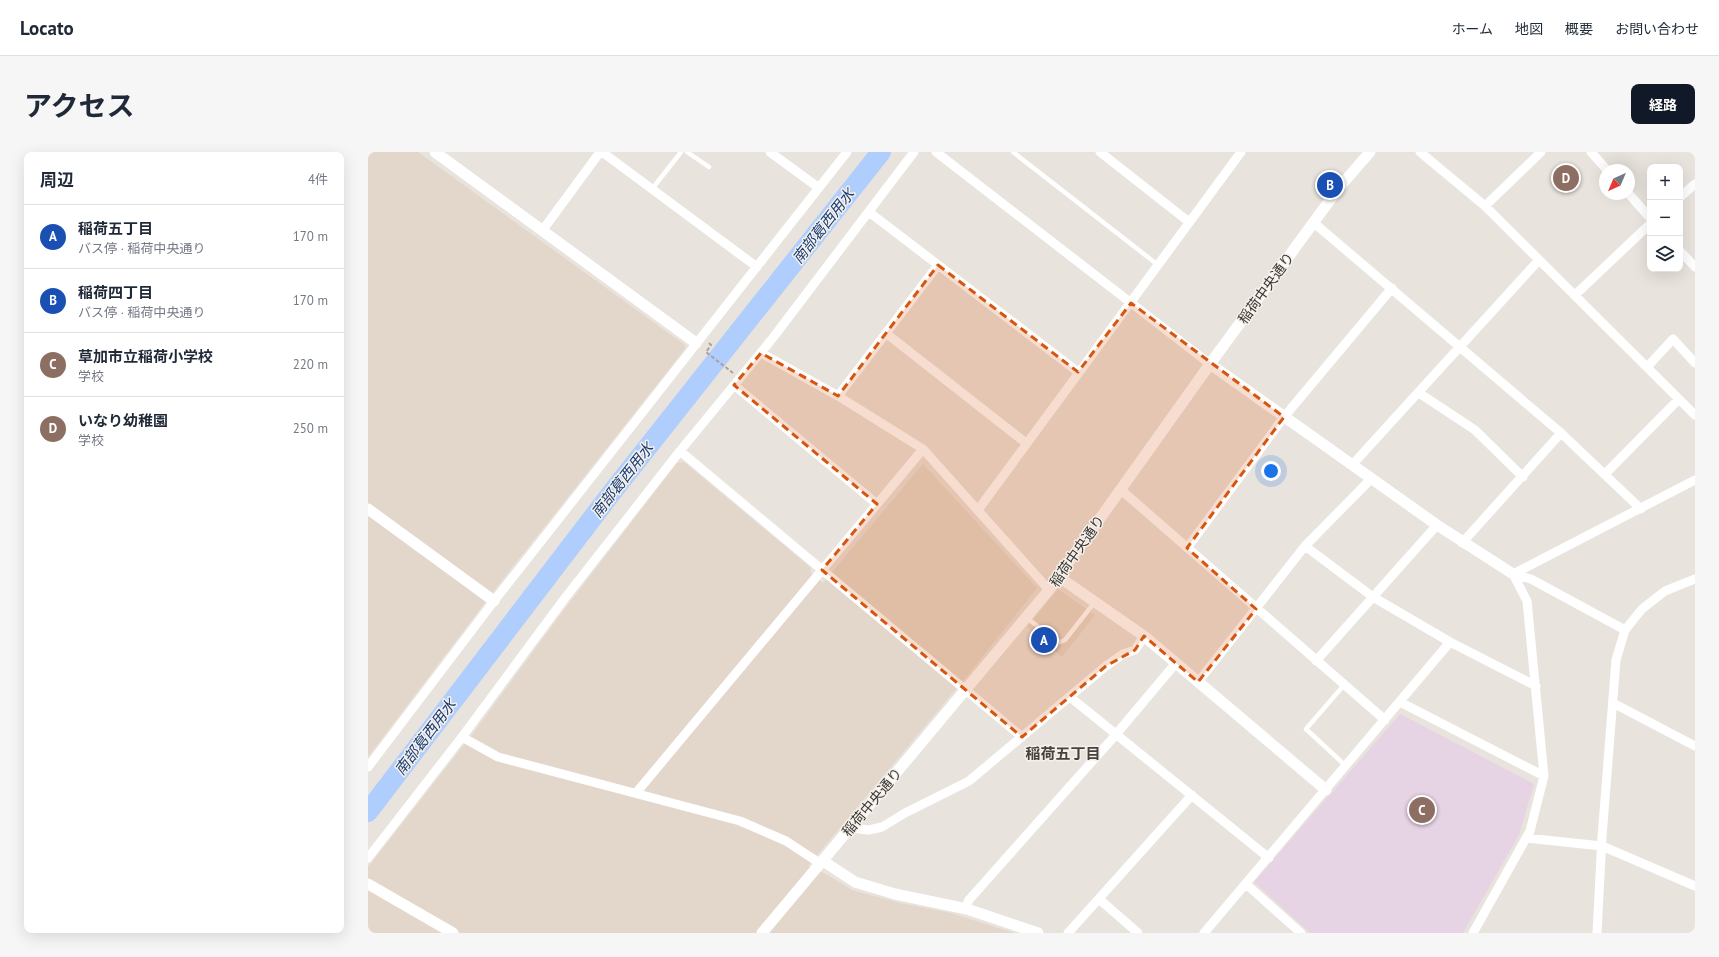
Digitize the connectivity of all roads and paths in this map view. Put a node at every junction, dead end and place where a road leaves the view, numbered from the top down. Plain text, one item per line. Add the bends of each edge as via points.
1 (435, 152) edge
2 (601, 152) edge
3 (681, 152) edge
4 (687, 152) edge
5 (770, 152) edge
6 (847, 152) edge
7 (914, 152) edge
8 (936, 152) edge
9 (1013, 152) edge
10 (1100, 152) edge
11 (1241, 152) edge
12 (1370, 152) edge
13 (1420, 152) edge
14 (1541, 152) edge
15 (1591, 152) edge
16 (1602, 164) edge
17 (709, 168) dead end
18 (1695, 184) edge
19 (819, 188) junction
20 (652, 189) junction
21 (1683, 194) edge
22 (1634, 200) edge
23 (1485, 206) junction
24 (869, 212) junction
25 (1647, 215) edge
26 (1189, 222) junction
27 (1314, 223) junction
28 (1647, 227) edge
29 (542, 231) junction
30 (1683, 254) edge
31 (1539, 260) junction
32 (938, 265) junction
33 (1158, 265) junction
34 (757, 267) junction
35 (1695, 267) edge
36 (1392, 288) junction
37 (1575, 295) junction
38 (1130, 303) junction
39 (887, 334) junction
40 (696, 343) junction
41 (709, 343) dead end
42 (1460, 346) junction
43 (761, 353) junction
44 (1695, 363) edge
45 (1210, 364) junction
46 (1647, 367) junction
47 (728, 368) dead end
48 (1078, 372) junction
49 (734, 385) junction
50 (1419, 393) junction
51 (838, 396) junction
52 (1679, 399) junction
53 (1695, 415) edge
54 (1284, 417) junction
55 (1561, 433) junction
56 (1026, 444) junction
57 (923, 449) junction
58 (680, 451) junction
59 (1352, 465) junction
60 (1605, 474) junction
61 (1523, 477) junction
62 (1371, 479) junction
63 (1695, 480) edge
64 (1120, 489) junction
65 (877, 504) junction
66 (368, 509) edge
67 (1641, 509) junction
68 (978, 510) junction
69 (1437, 525) junction
70 (1462, 543) junction
71 (1305, 546) junction
72 (1187, 548) junction
73 (822, 570) junction
74 (1513, 574) junction
75 (1059, 577) junction
76 (1693, 582) edge
77 (1049, 590) junction
78 (1372, 597) junction
79 (494, 601) junction
80 (1095, 602) junction
81 (1256, 609) junction
82 (1026, 618) junction
83 (1625, 630) junction
84 (1144, 636) junction
85 (1450, 642) junction
86 (1316, 661) junction
87 (1176, 663) junction
88 (1198, 682) junction
89 (1344, 685) junction
90 (1536, 686) junction
91 (966, 690) junction
92 (1070, 697) junction
93 (1400, 702) junction
94 (1613, 702) junction
95 (1385, 720) junction
96 (1116, 734) junction
97 (462, 737) junction
98 (1022, 737) junction
99 (1695, 746) edge
100 (1346, 766) junction
101 (368, 767) edge
102 (1544, 776) junction
103 (1326, 790) junction
104 (636, 794) junction
105 (1192, 795) junction
106 (851, 828) junction
107 (1526, 838) junction
108 (1602, 846) junction
109 (368, 858) edge
110 (1269, 858) junction
111 (822, 862) junction
112 (368, 884) edge
113 (1246, 884) junction
114 (1695, 886) edge
115 (1099, 899) junction
116 (967, 909) junction
117 (453, 933) edge
118 (762, 933) edge
119 (1038, 933) edge
120 (1068, 933) edge
121 (1138, 933) edge
122 (1204, 933) edge
123 (1301, 933) edge
124 (1473, 933) edge
125 (1597, 933) edge

1 - 29 street
2 - 20 street
2 - 29 street
3 - 20 lane
4 - 17 lane
5 - 19 street
6 - 19 street
7 - 24 street
8 - 38 street
9 - 33 lane
10 - 26 street
11 - 26 street
12 - 27 street, 稲荷中央通り via 1338,189
13 - 23 street
14 - 23 street
15 - 16 street
18 - 21 street
19 - 34 street
20 - 34 street
22 - 25 street
23 - 31 street
24 - 32 street
24 - 43 street
26 - 33 street
27 - 36 street
27 - 45 street, 稲荷中央通り
28 - 37 street
29 - 40 street
30 - 35 street
31 - 37 street
31 - 42 street
32 - 39 street
32 - 48 street
33 - 38 street
34 - 40 street
36 - 42 street
36 - 54 street
37 - 46 street
38 - 45 street
38 - 48 street
39 - 51 street
39 - 56 street
40 - 79 street
41 - 47 path via 711,345 706,352
42 - 50 street
42 - 55 street
43 - 49 street
43 - 51 street
44 - 46 street via 1673,339
45 - 54 street
45 - 64 street, 稲荷中央通り
46 - 52 street
48 - 56 street
49 - 58 street
49 - 65 street
50 - 59 street
50 - 61 street via 1475,430
51 - 57 street
52 - 53 street
52 - 60 street
54 - 59 street
54 - 72 street
55 - 60 street
55 - 61 street
56 - 68 street
57 - 65 street
57 - 68 street
58 - 73 street
58 - 97 street via 565,598
59 - 62 street
60 - 67 street
61 - 70 street
62 - 69 street
62 - 71 street
63 - 67 street
64 - 72 street
64 - 75 street, 稲荷中央通り
65 - 73 street
66 - 79 street
67 - 74 street
68 - 77 street
69 - 70 street
69 - 78 street
70 - 74 street
71 - 78 street
71 - 81 street
72 - 81 street
73 - 91 street
73 - 104 street
74 - 83 street via 1531,579
74 - 90 street via 1527,601
75 - 77 street, 稲荷中央通り
75 - 80 street
76 - 83 street via 1665,591 1642,609
77 - 82 street, 稲荷中央通り
78 - 85 street
78 - 86 street
79 - 101 street
80 - 82 lane via 1065,640 1060,642
80 - 84 street
81 - 86 street
81 - 88 street
82 - 91 street, 稲荷中央通り
83 - 94 street via 1616,660
84 - 87 street
84 - 92 street via 1135,650 1123,654
85 - 90 street
85 - 93 street
86 - 89 street
87 - 88 street
87 - 96 street
88 - 103 street
89 - 95 street
89 - 100 lane via 1306,729
90 - 102 street
91 - 98 street
91 - 106 street, 稲荷中央通り
92 - 96 street
92 - 98 street
93 - 95 street
93 - 102 street
94 - 99 street
94 - 108 street
95 - 100 street
96 - 105 street
96 - 116 street via 968,901
97 - 104 street via 498,757
97 - 109 street
98 - 106 street via 969,781 882,827 869,830
100 - 103 street
102 - 107 street
103 - 110 street
104 - 111 street via 740,821 786,841
105 - 110 street
105 - 115 street
106 - 111 street, 稲荷中央通り
107 - 108 street
107 - 124 street
108 - 114 street
108 - 125 street
110 - 113 street
111 - 116 street via 855,882 895,894
111 - 118 street, 稲荷中央通り
112 - 117 street
113 - 122 street
113 - 123 street
115 - 120 street
115 - 121 street
116 - 119 street

